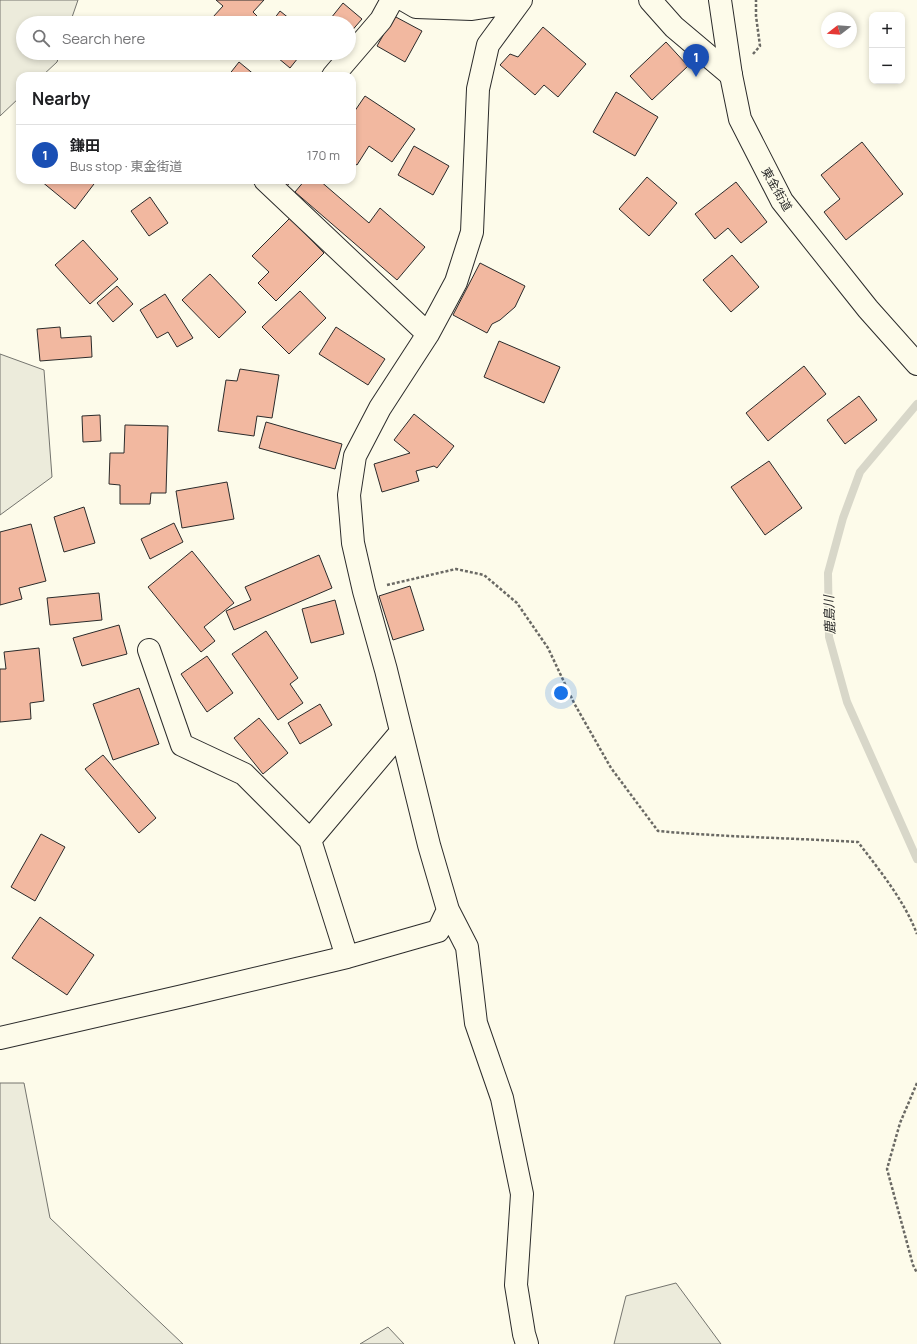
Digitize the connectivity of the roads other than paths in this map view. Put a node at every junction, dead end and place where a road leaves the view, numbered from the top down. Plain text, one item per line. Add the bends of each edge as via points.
1 (392, 0) edge
2 (404, 0) edge
3 (650, 0) edge
4 (720, 0) edge
5 (519, 1) edge
6 (356, 49) edge
7 (347, 60) edge
8 (336, 72) edge
9 (731, 75) junction
10 (269, 184) edge
11 (428, 334) junction
12 (917, 364) edge
13 (149, 650) dead end
14 (402, 732) junction
15 (310, 840) junction
16 (448, 910) junction
17 (347, 957) junction
18 (0, 1038) edge
19 (527, 1344) edge

1 - 6 main road via 381,20
2 - 5 main road via 416,7 472,9
3 - 9 main road via 674,27
4 - 9 main road, 東金街道
5 - 11 main road via 488,45 478,89 472,232 456,282
7 - 8 main road
9 - 12 main road, 東金街道 via 740,118 782,201 868,309
10 - 11 main road
11 - 14 main road via 380,408 355,456 349,495 353,543
13 - 15 main road via 182,744 244,774
14 - 15 main road
14 - 16 main road via 429,846
15 - 17 main road
16 - 17 main road via 438,931
16 - 19 main road via 467,948 476,1023 502,1098 522,1194 516,1285
17 - 18 main road

